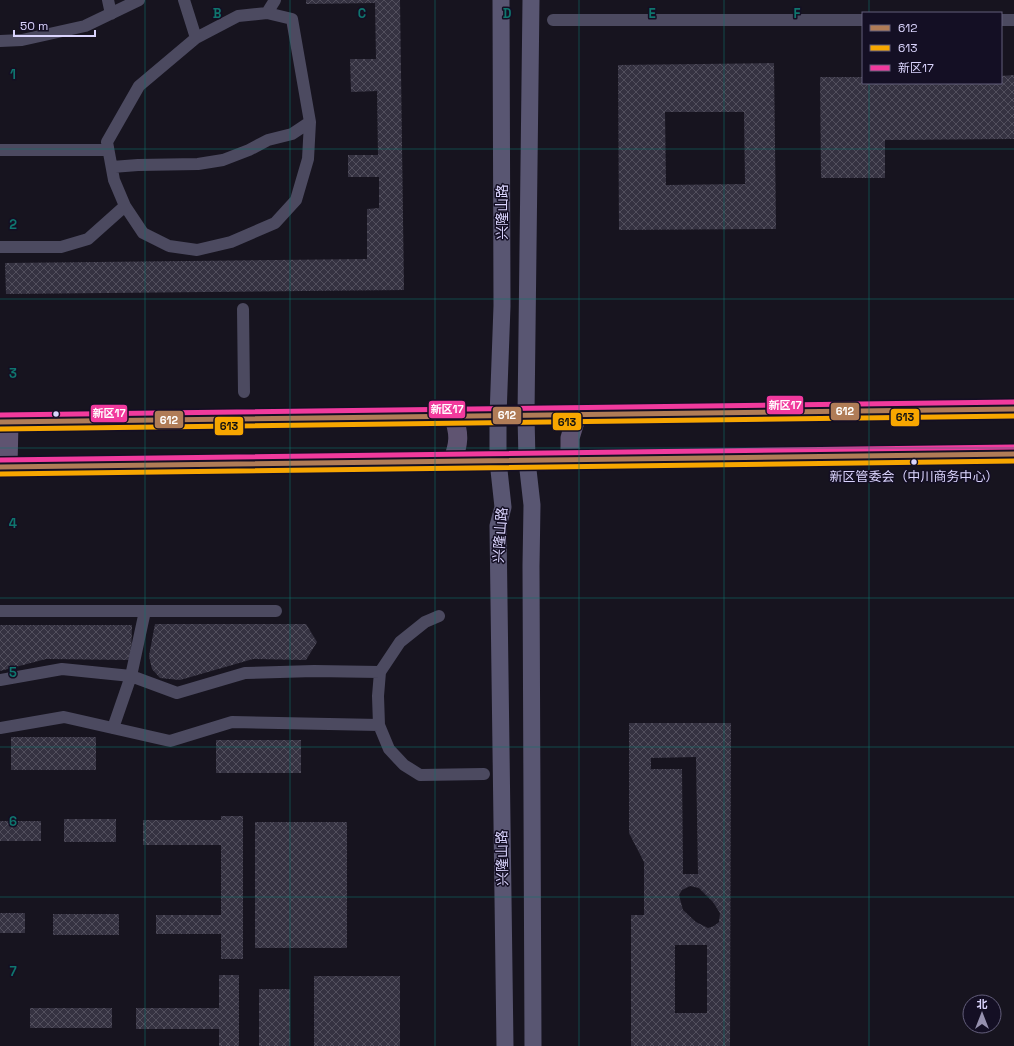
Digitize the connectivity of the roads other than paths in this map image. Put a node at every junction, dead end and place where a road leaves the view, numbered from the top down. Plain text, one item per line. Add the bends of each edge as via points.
1 (108, 0) edge
2 (139, 0) edge
3 (184, 0) edge
4 (275, 0) edge
5 (501, 0) edge
6 (531, 0) edge
7 (267, 13) junction
8 (111, 14) junction
9 (553, 20) dead end
10 (862, 20) edge
11 (1002, 20) edge
12 (1014, 20) edge
13 (196, 38) junction
14 (0, 42) edge
15 (310, 122) junction
16 (0, 150) edge
17 (108, 150) junction
18 (112, 167) junction
19 (125, 206) junction
20 (0, 246) edge
21 (243, 308) dead end
22 (500, 365) junction
23 (526, 365) junction
24 (244, 392) dead end
25 (1014, 409) edge
26 (526, 415) junction
27 (577, 415) junction
28 (453, 416) junction
29 (498, 416) junction
30 (4, 422) edge
31 (1014, 454) edge
32 (577, 460) junction
33 (526, 461) junction
34 (452, 462) junction
35 (498, 462) junction
36 (4, 467) edge
37 (503, 506) junction
38 (532, 506) junction
39 (0, 611) edge
40 (145, 612) junction
41 (276, 612) dead end
42 (439, 616) dead end
43 (380, 672) junction
44 (131, 676) junction
45 (0, 680) edge
46 (379, 725) junction
47 (0, 728) edge
48 (113, 728) junction
49 (484, 774) dead end
50 (505, 1046) edge
51 (533, 1046) edge

1 - 8 street
2 - 8 street
3 - 13 street
4 - 7 street
5 - 22 street, 兴隆山路
6 - 23 street, 兴隆山路
7 - 13 street via 238,16
7 - 15 street via 292,20
8 - 14 street via 85,26 22,40
9 - 10 street
11 - 12 street
13 - 17 street via 139,86 106,142
15 - 18 street via 292,134 268,140 223,160 198,164
15 - 19 street via 308,159 296,200 275,223 232,242 197,250 169,246 142,233
16 - 17 street
17 - 18 street
18 - 19 street via 114,180
19 - 20 street via 88,239 61,247
21 - 24 street
22 - 23 street
22 - 29 street, 兴隆山路
23 - 26 street, 兴隆山路
25 - 27 main road
26 - 27 main road
26 - 29 main road
26 - 33 street, 兴隆山路
27 - 32 main road via 570,438 570,451
28 - 29 main road
28 - 30 main road
28 - 34 main road via 458,429 458,446
29 - 35 street, 兴隆山路
30 - 36 main road
31 - 32 main road
32 - 33 main road
33 - 35 main road
33 - 38 street, 兴隆山路
34 - 35 main road
34 - 36 main road
35 - 37 street, 兴隆山路
37 - 38 street
37 - 50 street, 兴隆山路 via 498,526 498,548
38 - 51 street, 兴隆山路
39 - 40 street
40 - 41 street
40 - 44 street
42 - 43 street via 425,622 400,642
43 - 44 street via 246,673 178,693
43 - 46 street
44 - 45 street via 62,669
44 - 48 street
46 - 48 street via 232,722 170,741
46 - 49 street via 389,749 404,765 420,775
47 - 48 street via 64,717

